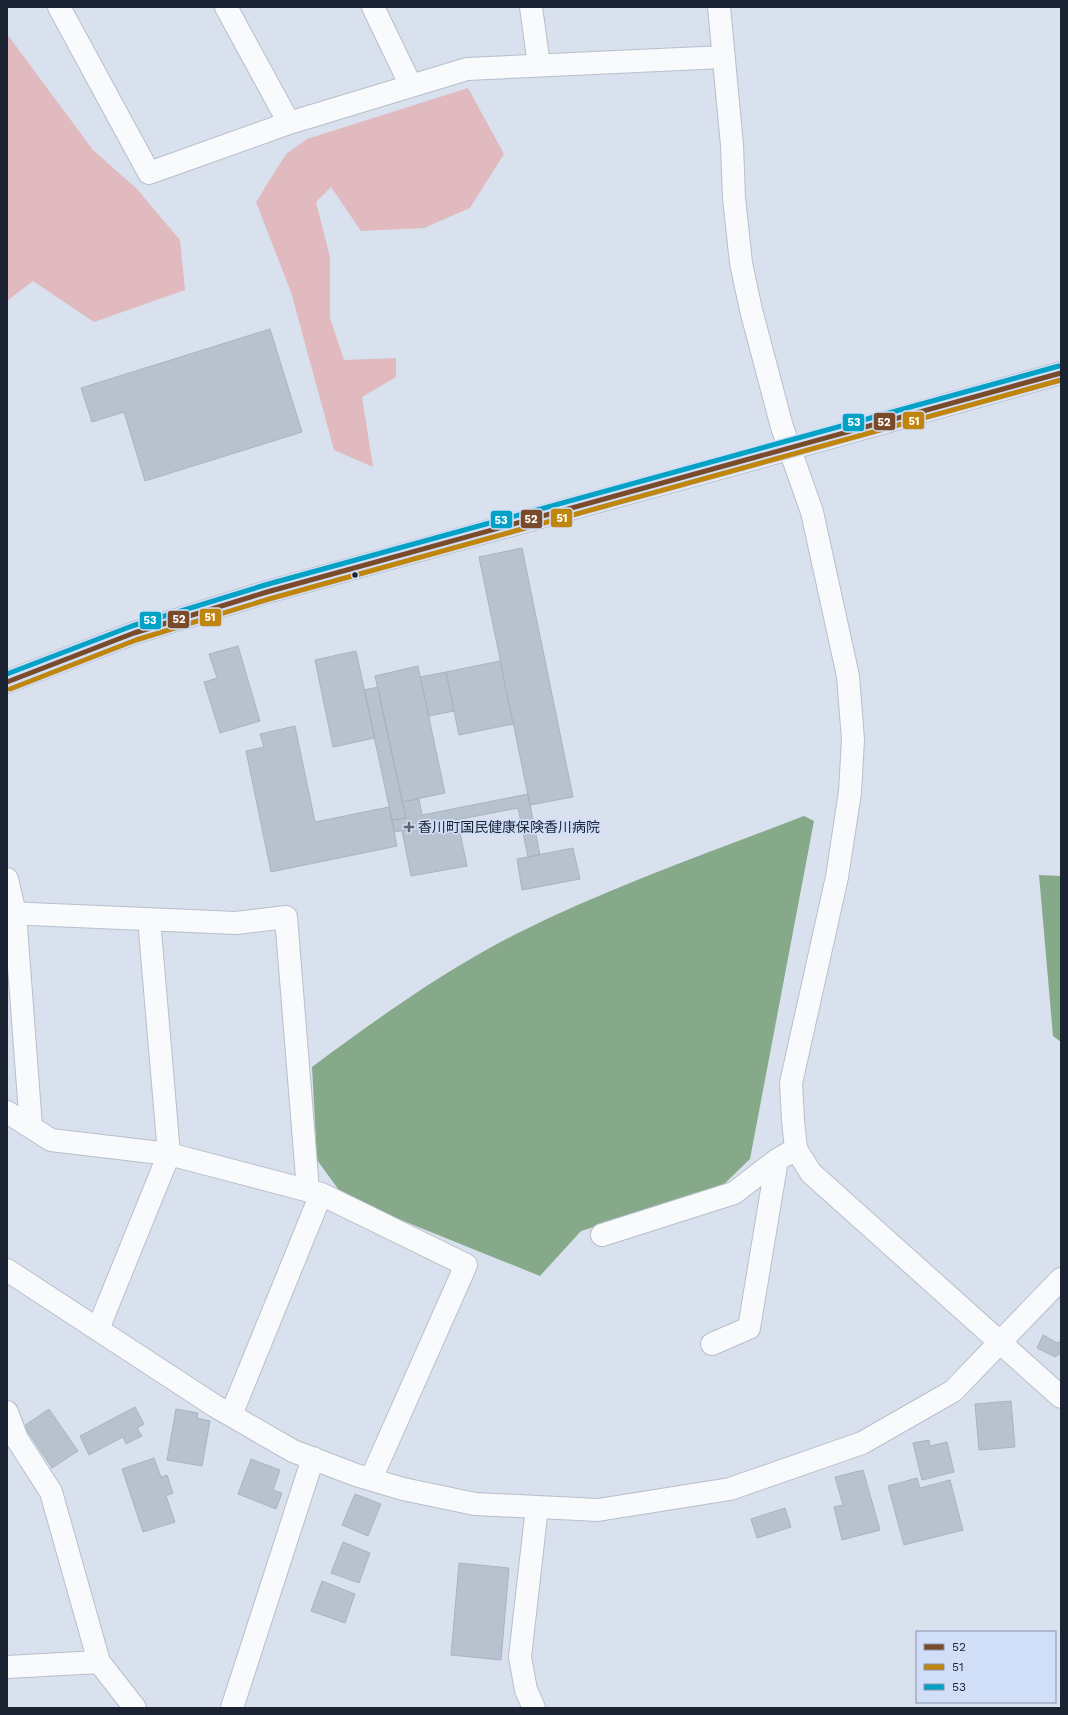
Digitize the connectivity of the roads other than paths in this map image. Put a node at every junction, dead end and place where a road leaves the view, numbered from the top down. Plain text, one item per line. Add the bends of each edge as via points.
1 (59, 7) edge
2 (226, 7) edge
3 (373, 7) edge
4 (531, 7) edge
5 (719, 7) edge
6 (724, 57) junction
7 (539, 65) junction
8 (411, 86) junction
9 (288, 123) junction
10 (1061, 372) edge
11 (789, 449) junction
12 (7, 682) edge
13 (7, 879) edge
14 (11, 913) edge
15 (149, 919) junction
16 (7, 1112) edge
17 (31, 1127) junction
18 (796, 1149) junction
19 (169, 1154) junction
20 (777, 1160) junction
21 (315, 1192) junction
22 (602, 1235) dead end
23 (7, 1270) edge
24 (1061, 1279) edge
25 (98, 1329) junction
26 (1001, 1342) junction
27 (712, 1344) dead end
28 (1061, 1396) edge
29 (7, 1412) edge
30 (231, 1415) junction
31 (313, 1458) junction
32 (371, 1479) junction
33 (537, 1507) junction
34 (99, 1662) junction
35 (7, 1667) edge
36 (135, 1708) edge
37 (232, 1708) edge
38 (534, 1708) edge

1 - 9 street via 149,173
2 - 9 street
3 - 8 street
4 - 7 street
5 - 6 street
6 - 7 street
6 - 11 street via 741,263 751,310
7 - 8 street via 467,69
8 - 9 street
10 - 11 street
11 - 12 street via 267,592 134,633
11 - 18 street via 812,512 846,669 853,740 850,792 837,877 791,1084
13 - 14 street
14 - 15 street
14 - 17 street
15 - 19 street
15 - 21 street via 236,922 286,917
16 - 17 street
17 - 19 street via 50,1140
18 - 20 street
18 - 26 street via 811,1173
19 - 21 street
19 - 25 street
20 - 22 street via 734,1193
20 - 27 street via 749,1328
21 - 30 street
21 - 32 street via 466,1264
23 - 25 street
24 - 26 street
25 - 30 street
26 - 28 street
26 - 33 street via 953,1391 862,1443 730,1489 598,1510
29 - 34 street via 17,1439 51,1492
30 - 31 street via 293,1451
31 - 32 street
31 - 37 street
32 - 33 street via 403,1489 475,1504
33 - 38 street via 520,1657 526,1690
34 - 35 street
34 - 36 street

